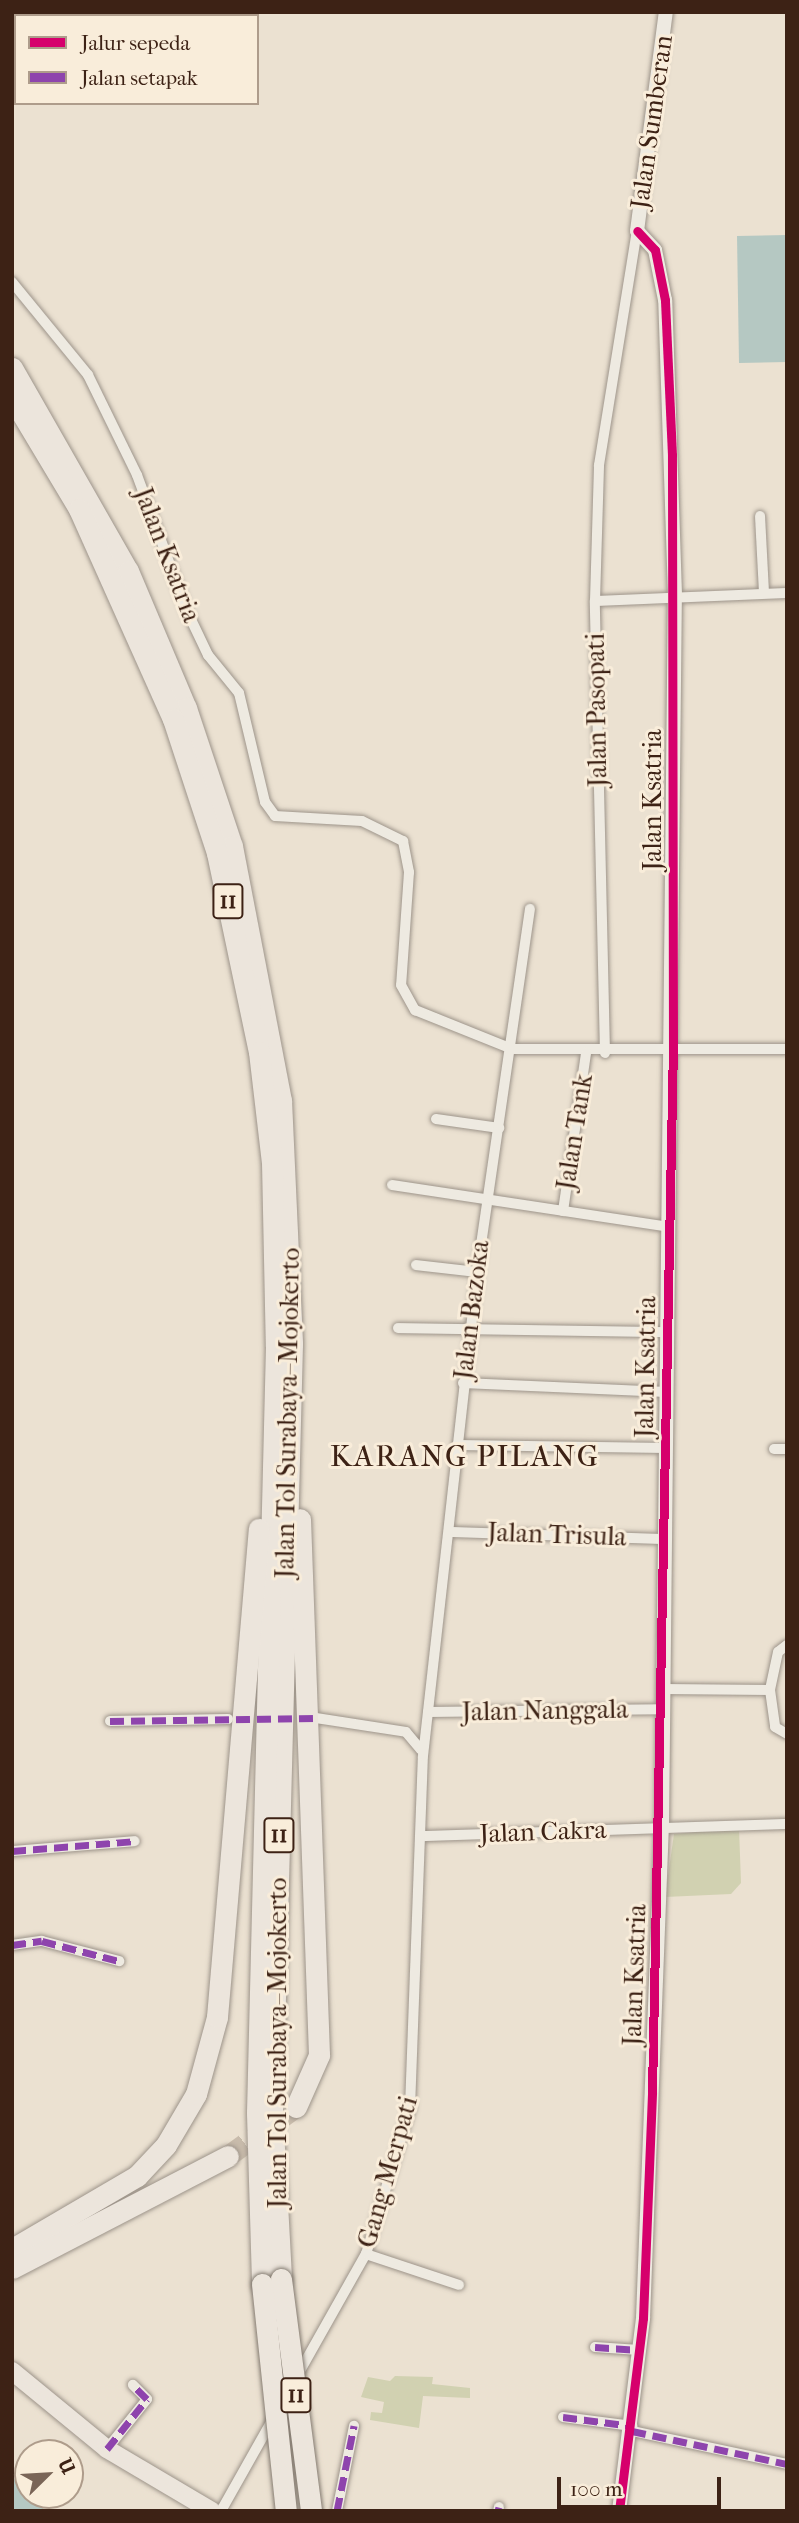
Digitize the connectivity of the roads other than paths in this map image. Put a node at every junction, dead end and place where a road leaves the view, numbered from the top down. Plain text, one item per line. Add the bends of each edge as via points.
1 (666, 12) edge
2 (636, 231) junction
3 (12, 282) edge
4 (12, 368) edge
5 (12, 397) edge
6 (31, 411) junction
7 (760, 516) dead end
8 (764, 593) junction
9 (787, 593) edge
10 (675, 595) junction
11 (595, 601) junction
12 (530, 909) dead end
13 (512, 1049) junction
14 (787, 1049) edge
15 (673, 1050) junction
16 (586, 1053) junction
17 (605, 1053) junction
18 (436, 1119) dead end
19 (499, 1128) junction
20 (392, 1185) dead end
21 (486, 1201) junction
22 (563, 1211) junction
23 (669, 1227) junction
24 (415, 1265) dead end
25 (477, 1272) junction
26 (470, 1327) junction
27 (398, 1328) dead end
28 (667, 1332) junction
29 (463, 1383) junction
30 (291, 1391) junction
31 (667, 1392) junction
32 (273, 1427) junction
33 (457, 1446) junction
34 (666, 1448) junction
35 (774, 1449) dead end
36 (787, 1449) edge
37 (450, 1532) junction
38 (664, 1539) junction
39 (787, 1646) edge
40 (663, 1689) junction
41 (770, 1690) junction
42 (663, 1709) junction
43 (428, 1712) junction
44 (316, 1718) dead end
45 (228, 1719) dead end
46 (110, 1721) dead end
47 (787, 1734) edge
48 (423, 1756) junction
49 (787, 1824) edge
50 (662, 1828) junction
51 (424, 1836) junction
52 (135, 1841) dead end
53 (12, 1851) edge
54 (12, 1945) edge
55 (119, 1961) dead end
56 (296, 2107) tunnel mouth
57 (228, 2156) tunnel mouth
58 (12, 2249) edge
59 (366, 2254) junction
60 (12, 2268) edge
61 (272, 2282) junction
62 (459, 2285) dead end
63 (595, 2347) dead end
64 (639, 2350) junction
65 (12, 2371) edge
66 (133, 2385) dead end
67 (563, 2417) dead end
68 (354, 2426) dead end
69 (632, 2428) junction
70 (107, 2449) junction
71 (787, 2464) edge
72 (212, 2511) edge
73 (221, 2511) edge
74 (286, 2511) edge
75 (311, 2511) edge
76 (337, 2511) edge
77 (619, 2511) edge

1 - 2 street, Jalan Sumberan
2 - 10 street, Jalan Ksatria via 656,250 665,300
2 - 11 street, Jalan Pasopati via 599,464
3 - 13 street, Jalan Ksatria via 88,375 137,475 187,611 208,655 239,693 265,802 275,816 362,821 403,841 410,872 400,961 406,999 430,1019
4 - 6 highway, Jalan Tol Surabaya–Mojokerto / 11
5 - 6 highway, Jalan Tol Surabaya–Mojokerto / 11
6 - 30 highway, Jalan Tol Surabaya–Mojokerto / 11 via 128,571 186,708 232,846 281,1100 290,1212
6 - 32 highway, Jalan Tol Surabaya–Mojokerto / 11 via 117,586 173,719 217,853 259,1052 272,1162
7 - 8 street
8 - 9 street
8 - 10 street
10 - 11 street
10 - 15 street, Jalan Ksatria
11 - 17 street, Jalan Pasopati
12 - 13 street, Jalan Bazoka
13 - 16 street, Jalan Ksatria
13 - 19 street, Jalan Bazoka
14 - 15 street
15 - 17 street, Jalan Ksatria
15 - 23 street, Jalan Ksatria
16 - 17 street, Jalan Ksatria
16 - 22 street, Jalan Tank
18 - 19 street
19 - 21 street, Jalan Bazoka
20 - 21 street
21 - 22 street
21 - 25 street, Jalan Bazoka
22 - 23 street
23 - 28 street, Jalan Ksatria
24 - 25 street
25 - 26 street, Jalan Bazoka
26 - 27 street
26 - 28 street
26 - 29 street, Jalan Bazoka
28 - 31 street, Jalan Ksatria
29 - 31 street
29 - 33 street, Jalan Bazoka
30 - 56 highway via 319,2055
30 - 61 highway, Jalan Tol Surabaya–Mojokerto / 11 via 272,2111
31 - 34 street, Jalan Ksatria
32 - 58 highway via 212,2047 181,2120 137,2176
32 - 61 highway, Jalan Tol Surabaya–Mojokerto / 11 via 257,2113
33 - 34 street
33 - 37 street, Jalan Bazoka
34 - 38 street, Jalan Ksatria
35 - 36 street
37 - 38 street, Jalan Trisula
37 - 43 street, Jalan Bazoka
38 - 40 street, Jalan Ksatria
39 - 41 street via 778,1652
40 - 41 street
40 - 42 street, Jalan Ksatria
41 - 47 street via 775,1727
42 - 43 street, Jalan Nanggala
42 - 50 street, Jalan Ksatria
43 - 48 street, Gang Merpati
44 - 48 street via 406,1732 418,1740
45 - 46 street
48 - 51 street, Gang Merpati
49 - 50 street, Jalan Cakra
50 - 51 street, Jalan Cakra
50 - 64 street, Jalan Ksatria
51 - 59 street, Gang Merpati via 410,2108
52 - 53 street
54 - 55 street via 42,1941
57 - 60 highway
59 - 62 street
59 - 73 street, Gang Merpati
61 - 74 highway, Jalan Tol Surabaya–Mojokerto / 11, bridge
61 - 75 highway, Jalan Tol Surabaya–Mojokerto / 11, bridge
63 - 64 street
64 - 69 street, Jalan Ksatria
65 - 70 main road
66 - 70 street via 147,2399
67 - 69 street
68 - 76 street
69 - 71 street
69 - 77 street, Jalan Ksatria
70 - 72 main road

